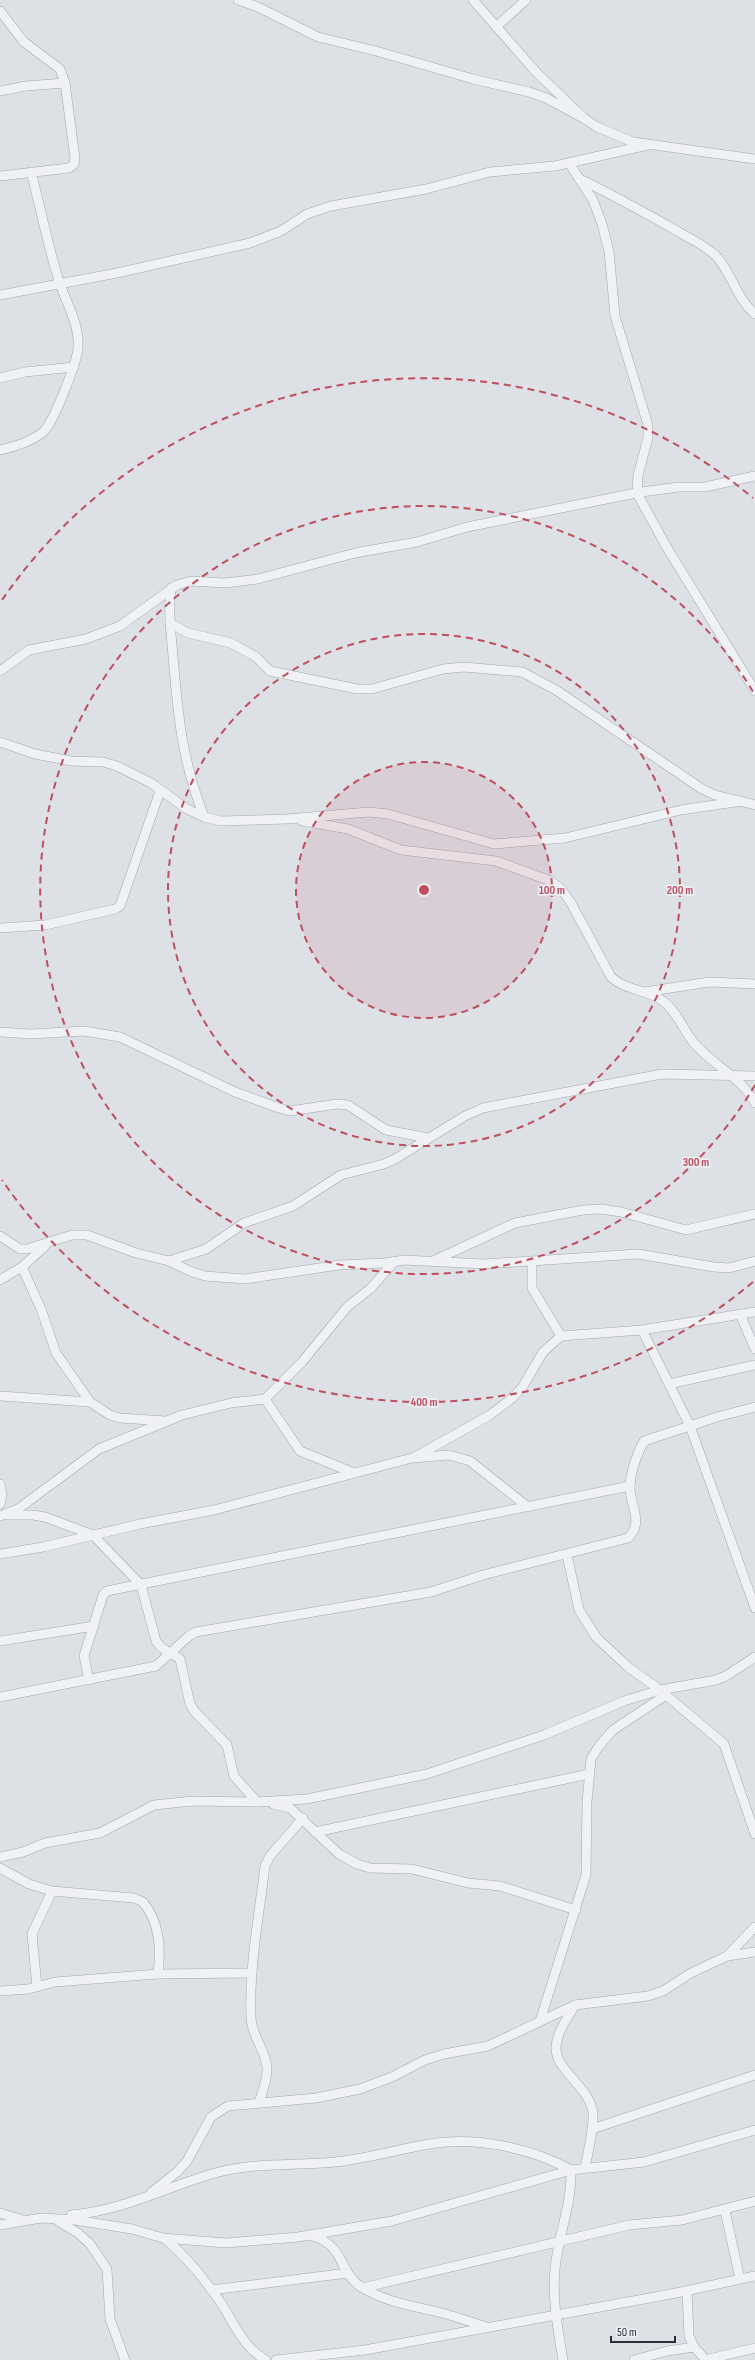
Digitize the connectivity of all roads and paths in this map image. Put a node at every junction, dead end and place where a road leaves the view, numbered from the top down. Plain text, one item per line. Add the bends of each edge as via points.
1 (238, 0) edge
2 (473, 0) edge
3 (526, 0) edge
4 (0, 11) edge
5 (496, 27) junction
6 (65, 83) junction
7 (0, 91) edge
8 (585, 119) junction
9 (648, 145) junction
10 (755, 159) edge
11 (569, 163) junction
12 (31, 172) junction
13 (0, 176) edge
14 (582, 180) junction
15 (60, 284) junction
16 (0, 295) edge
17 (755, 314) edge
18 (74, 367) junction
19 (0, 378) edge
20 (0, 450) edge
21 (755, 476) edge
22 (637, 493) junction
23 (171, 588) junction
24 (170, 623) junction
25 (0, 671) edge
26 (755, 691) edge
27 (0, 742) edge
28 (160, 791) junction
29 (742, 801) junction
30 (755, 805) edge
31 (204, 818) junction
32 (287, 819) junction
33 (0, 928) edge
34 (755, 984) edge
35 (644, 992) junction
36 (0, 1032) edge
37 (734, 1076) junction
38 (755, 1076) edge
39 (755, 1103) edge
40 (428, 1138) junction
41 (755, 1214) edge
42 (0, 1236) edge
43 (49, 1243) junction
44 (169, 1261) junction
45 (755, 1261) edge
46 (394, 1262) junction
47 (432, 1262) junction
48 (532, 1262) junction
49 (22, 1267) junction
50 (0, 1280) edge
51 (755, 1312) edge
52 (740, 1314) junction
53 (642, 1330) junction
54 (562, 1336) junction
55 (755, 1348) edge
56 (755, 1365) edge
57 (668, 1384) junction
58 (0, 1396) edge
59 (265, 1399) junction
60 (90, 1402) junction
61 (755, 1407) edge
62 (167, 1421) junction
63 (690, 1426) junction
64 (412, 1458) junction
65 (354, 1473) junction
66 (0, 1484) edge
67 (630, 1486) junction
68 (0, 1504) edge
69 (528, 1507) junction
70 (2, 1516) edge
71 (92, 1535) junction
72 (0, 1554) edge
73 (567, 1555) junction
74 (141, 1585) junction
75 (755, 1608) edge
76 (94, 1626) junction
77 (0, 1641) edge
78 (170, 1655) junction
79 (755, 1658) edge
80 (89, 1680) junction
81 (663, 1692) junction
82 (0, 1697) edge
83 (589, 1774) junction
84 (257, 1802) junction
85 (303, 1818) junction
86 (315, 1832) junction
87 (755, 1834) edge
88 (0, 1857) edge
89 (0, 1868) edge
90 (52, 1891) junction
91 (576, 1910) junction
92 (755, 1927) edge
93 (755, 1952) edge
94 (727, 1956) junction
95 (252, 1973) junction
96 (158, 1974) junction
97 (37, 1987) junction
98 (0, 1991) edge
99 (575, 2004) junction
100 (540, 2021) junction
101 (755, 2075) edge
102 (258, 2103) junction
103 (592, 2129) junction
104 (755, 2130) edge
105 (585, 2168) junction
106 (571, 2170) junction
107 (147, 2196) junction
108 (755, 2202) edge
109 (725, 2211) junction
110 (0, 2213) edge
111 (41, 2218) junction
112 (25, 2220) junction
113 (57, 2220) junction
114 (0, 2225) edge
115 (310, 2235) junction
116 (163, 2238) junction
117 (560, 2241) junction
118 (348, 2273) junction
119 (755, 2276) edge
120 (740, 2279) junction
121 (362, 2288) junction
122 (211, 2290) junction
123 (687, 2291) junction
124 (555, 2315) junction
125 (487, 2327) junction
126 (694, 2347) junction
127 (755, 2348) edge
128 (125, 2360) edge
129 (266, 2360) edge
130 (276, 2360) edge
131 (563, 2360) edge
132 (634, 2360) edge
133 (705, 2360) edge

1 - 8 street via 258,7 318,37 529,92
2 - 5 street
3 - 5 street
4 - 6 street via 24,42 60,69
5 - 8 street via 536,72
6 - 7 street
6 - 12 street via 74,164 69,168
8 - 9 street via 610,133
9 - 10 street
9 - 11 street
11 - 14 street
11 - 15 street via 540,169 490,172 426,189 337,204 307,214 280,231 250,243
12 - 13 street
12 - 15 street
14 - 17 street via 700,243 720,261 737,292
14 - 22 street via 593,200 608,244 615,316 648,425 648,438 638,475
15 - 16 street
15 - 18 street via 74,320 78,347
18 - 19 street via 25,372
18 - 20 street via 51,423 43,432
21 - 22 street via 705,487 678,487
22 - 23 street via 467,527 417,542 355,554 258,579 225,583 192,581
22 - 26 street via 666,546
23 - 24 street
23 - 25 street via 120,626 86,639 29,650
24 - 29 street via 188,633 236,646 256,657 270,672 357,689 372,689 443,669 464,667 522,672 556,690 684,779 715,795
24 - 31 street via 183,750 190,780
27 - 28 street via 35,754 117,766
28 - 31 street
28 - 33 street via 120,906 45,925
29 - 30 street
29 - 32 street via 681,810 565,838 507,844 494,844 388,814 349,813
31 - 32 street via 232,822
32 - 35 street via 348,829 401,850 496,861 544,877 562,890 611,977 619,984
34 - 35 street via 709,982
35 - 37 street via 665,1002 695,1044
36 - 40 street via 30,1034 84,1031 120,1037 228,1089 279,1108 290,1111 337,1104 348,1105 386,1130
37 - 38 street
37 - 39 street
37 - 40 street via 662,1074 483,1108
40 - 44 street via 384,1164 341,1175 284,1211 236,1227 206,1249
41 - 47 street via 686,1230 621,1212 583,1210 515,1223
42 - 43 street via 20,1249
43 - 44 street via 72,1235 87,1235 136,1253
43 - 49 street
44 - 46 street via 205,1276 245,1279 339,1265
45 - 48 street via 721,1268 638,1254
46 - 47 street
46 - 59 street via 370,1289 348,1306 302,1362
47 - 48 street
48 - 54 street via 532,1288
49 - 50 street
49 - 60 street via 41,1309 56,1353
51 - 52 street
52 - 53 street
52 - 55 street
53 - 54 street
53 - 57 street
54 - 64 street via 543,1352 522,1388 511,1400 490,1415
56 - 57 street
57 - 63 street
58 - 60 street
59 - 62 street via 231,1403
59 - 65 street via 300,1451
60 - 62 street via 110,1416
61 - 63 street
62 - 70 street via 99,1450 45,1490
63 - 67 street via 644,1441 639,1450
63 - 75 street
64 - 65 street
64 - 69 street via 460,1456
65 - 71 street via 214,1510
66 - 68 street
67 - 69 street
67 - 73 street via 636,1515 633,1533 628,1538
69 - 74 street
70 - 71 street via 45,1517
71 - 72 street
71 - 74 street
73 - 78 street via 483,1575 431,1592 196,1632
73 - 81 street via 579,1610 596,1637 628,1667
74 - 76 street via 107,1591 102,1595
74 - 78 street via 156,1641
76 - 77 street
76 - 80 street via 84,1656
78 - 80 street via 156,1666
78 - 84 street via 180,1659 183,1665 190,1704 227,1745 234,1776
79 - 81 street via 716,1680
80 - 82 street
81 - 83 street via 613,1730 591,1759
81 - 84 street via 610,1706 544,1735 427,1774 307,1799
81 - 87 street via 724,1744
83 - 86 street
83 - 91 street via 588,1862
84 - 85 street via 290,1808
84 - 88 street via 193,1801 154,1805 100,1833 45,1843 23,1852
85 - 86 street
85 - 95 street via 267,1861
86 - 91 street via 339,1854 364,1866 412,1869 468,1883 500,1886
89 - 90 street via 29,1884
90 - 96 street via 134,1898 143,1902 159,1936 161,1946
90 - 97 street via 32,1934
91 - 100 street
92 - 94 street
93 - 94 street
94 - 99 street via 710,1963 663,1991 648,1996
95 - 96 street
95 - 102 street via 253,2033 266,2060 267,2069
96 - 97 street via 55,1982
97 - 98 street
99 - 100 street
99 - 103 street via 560,2031 556,2047 559,2059 587,2095 593,2113
100 - 102 street via 488,2046 425,2060 392,2077 360,2089 316,2098
101 - 103 street
102 - 107 street via 235,2104 219,2110 210,2117 183,2166
103 - 105 street
104 - 105 street via 644,2162
105 - 106 street
106 - 107 street via 551,2159 522,2151 485,2144 452,2142 340,2161 227,2171
106 - 115 street via 407,2218
106 - 117 street via 567,2216
107 - 111 street via 101,2212
108 - 109 street
109 - 117 street via 682,2220 639,2223
109 - 120 street
110 - 112 street
111 - 112 street
111 - 113 street
112 - 114 street
113 - 116 street via 115,2226
113 - 128 street via 90,2244 106,2269 112,2327
115 - 116 street via 226,2243
115 - 118 street via 333,2246
116 - 122 street via 185,2256
117 - 121 street
117 - 124 street via 554,2283
118 - 121 street
118 - 122 street
119 - 120 street
120 - 123 street
121 - 125 street via 387,2300
122 - 129 street via 250,2349
123 - 124 street
123 - 126 street via 688,2326
124 - 125 street
124 - 131 street
125 - 130 street via 365,2350
126 - 132 street via 667,2350
126 - 133 street
127 - 133 street

